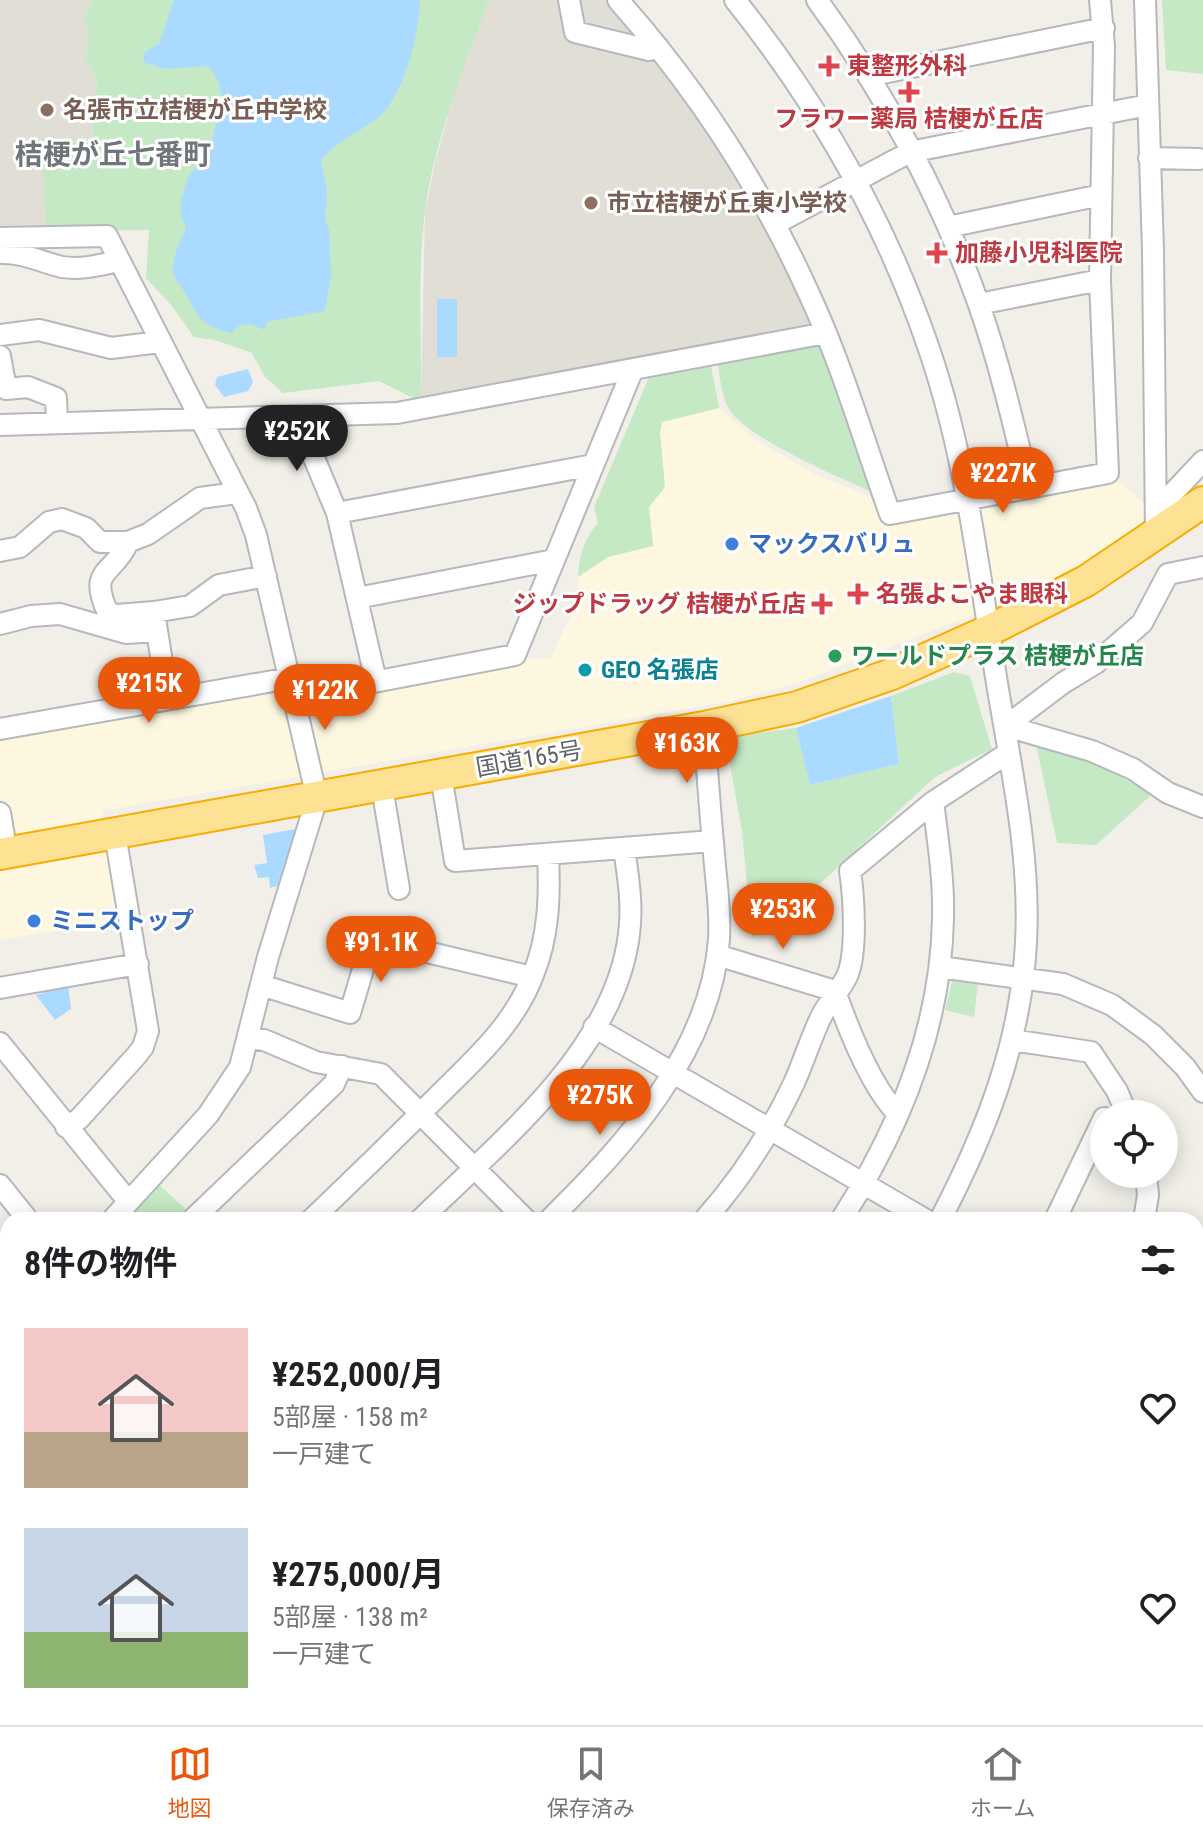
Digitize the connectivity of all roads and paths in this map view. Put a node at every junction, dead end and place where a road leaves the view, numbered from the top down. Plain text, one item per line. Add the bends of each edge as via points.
1 (569, 0) edge
2 (735, 0) edge
3 (1100, 0) edge
4 (1145, 0) edge
5 (619, 1) edge
6 (823, 1) edge
7 (1104, 28) junction
8 (658, 47) junction
9 (868, 76) junction
10 (1148, 105) junction
11 (1103, 113) junction
12 (910, 152) junction
13 (1149, 158) junction
14 (1199, 159) dead end
15 (855, 180) junction
16 (1101, 195) junction
17 (775, 224) junction
18 (948, 227) junction
19 (0, 238) edge
20 (0, 253) edge
21 (119, 261) junction
22 (1100, 280) junction
23 (979, 304) junction
24 (826, 333) junction
25 (0, 335) edge
26 (160, 342) junction
27 (0, 356) edge
28 (633, 369) junction
29 (292, 417) junction
30 (201, 420) junction
31 (57, 422) junction
32 (0, 425) edge
33 (1203, 461) edge
34 (593, 465) junction
35 (1029, 488) junction
36 (237, 493) junction
37 (968, 499) junction
38 (1203, 502) edge
39 (337, 513) junction
40 (1156, 522) junction
41 (128, 542) junction
42 (0, 551) edge
43 (554, 560) junction
44 (1203, 567) edge
45 (266, 576) junction
46 (357, 598) junction
47 (156, 622) junction
48 (0, 624) edge
49 (990, 630) junction
50 (376, 681) junction
51 (292, 688) junction
52 (168, 699) junction
53 (1006, 726) junction
54 (704, 727) junction
55 (0, 729) edge
56 (1008, 753) junction
57 (441, 775) junction
58 (382, 787) junction
59 (317, 798) junction
60 (933, 802) junction
61 (1203, 807) edge
62 (0, 813) edge
63 (115, 834) junction
64 (713, 841) junction
65 (624, 848) junction
66 (4, 854) edge
67 (548, 854) junction
68 (399, 889) dead end
69 (717, 955) junction
70 (138, 964) junction
71 (940, 967) junction
72 (532, 977) junction
73 (1022, 979) junction
74 (261, 985) junction
75 (0, 988) edge
76 (835, 991) junction
77 (594, 1027) junction
78 (248, 1038) junction
79 (1012, 1040) junction
80 (0, 1043) edge
81 (342, 1066) junction
82 (673, 1071) junction
83 (1117, 1091) junction
84 (1203, 1092) edge
85 (1113, 1100) edge
86 (1121, 1100) edge
87 (421, 1113) junction
88 (898, 1114) junction
89 (66, 1127) junction
90 (770, 1129) junction
91 (1090, 1147) edge
92 (474, 1167) junction
93 (864, 1184) junction
94 (0, 1185) edge
95 (1147, 1188) edge
96 (128, 1201) junction
97 (22, 1212) edge
98 (119, 1212) edge
99 (200, 1212) edge
100 (319, 1212) edge
101 (428, 1212) edge
102 (518, 1212) edge
103 (557, 1212) edge
104 (710, 1212) edge
105 (846, 1212) edge
106 (912, 1212) edge
107 (944, 1212) edge
108 (1059, 1212) edge
109 (1145, 1212) edge

1 - 8 street via 575,32 649,50
2 - 15 street via 798,84
3 - 7 street
4 - 10 street
5 - 8 street
6 - 9 street
7 - 9 street
7 - 11 street
8 - 17 street via 705,109
9 - 12 street
10 - 11 street
10 - 13 street
11 - 12 street
11 - 16 street
12 - 15 street
12 - 18 street
13 - 14 street
13 - 40 street via 1160,252
15 - 17 street
15 - 37 street via 931,354
16 - 18 street
16 - 22 street
17 - 24 street
18 - 23 street
19 - 21 street via 107,236
20 - 21 street via 78,268
21 - 26 street
22 - 23 street
22 - 35 street via 1108,473
23 - 35 street
24 - 28 street
24 - 37 street via 890,514
25 - 26 street via 39,330 111,348
26 - 30 street
27 - 31 street via 6,389 28,387 56,398
28 - 29 street via 397,413
28 - 34 street
29 - 30 street
29 - 39 street
30 - 31 street
30 - 36 street
31 - 32 street
33 - 40 street
34 - 39 street
34 - 43 street
35 - 37 street
36 - 41 street via 200,498
36 - 45 street via 256,535
37 - 49 street
38 - 40 highway, 国道165号
39 - 46 street
40 - 49 highway, 国道165号 via 1086,581
41 - 42 street via 100,542 86,528 62,519 49,522 20,547
41 - 47 street via 104,571 103,603 108,613
43 - 46 street
43 - 50 street via 515,655
44 - 53 street via 1168,574 1142,623 1096,663
45 - 47 street via 219,585
45 - 51 street
46 - 50 street
47 - 48 street via 126,633 60,614
47 - 52 street
49 - 53 street
49 - 54 highway, 国道165号 via 892,674 797,707
50 - 51 street
51 - 52 street
51 - 59 street
52 - 55 street
53 - 56 street
53 - 61 street via 1092,751
54 - 57 highway, 国道165号
54 - 64 street
56 - 60 street
56 - 73 street via 1025,871
57 - 58 highway, 国道165号
57 - 67 street via 455,861
58 - 59 highway, 国道165号
58 - 68 street
59 - 63 highway, 国道165号
59 - 74 street
60 - 71 street via 943,884
60 - 76 street via 850,871 853,935 848,975
62 - 66 street
63 - 66 highway, 国道165号
63 - 70 street
64 - 65 street
64 - 69 street
65 - 67 street
65 - 77 street via 630,914 627,949 611,998
67 - 72 street via 549,909
69 - 76 street
69 - 82 street via 703,1010
70 - 75 street
70 - 89 street via 146,1039 79,1119
71 - 73 street
71 - 88 street via 925,1041
72 - 74 street via 372,939 350,1013
72 - 87 street via 504,1028
73 - 79 street
73 - 84 street via 1063,984 1112,1005 1153,1035
74 - 78 street
76 - 88 street via 884,1101
76 - 90 street
77 - 82 street
77 - 92 street via 545,1096
78 - 81 street
78 - 96 street via 240,1067 220,1100
79 - 83 street via 1091,1052
79 - 107 street via 978,1146
80 - 89 street
81 - 87 street via 381,1074
81 - 99 street via 334,1084
82 - 90 street
82 - 103 street via 618,1149
83 - 85 street
83 - 86 street
87 - 92 street
87 - 100 street
88 - 93 street
89 - 96 street
90 - 93 street
90 - 104 street
91 - 108 street
92 - 101 street
92 - 102 street
93 - 105 street
93 - 106 street
94 - 97 street
95 - 109 street
96 - 98 street

